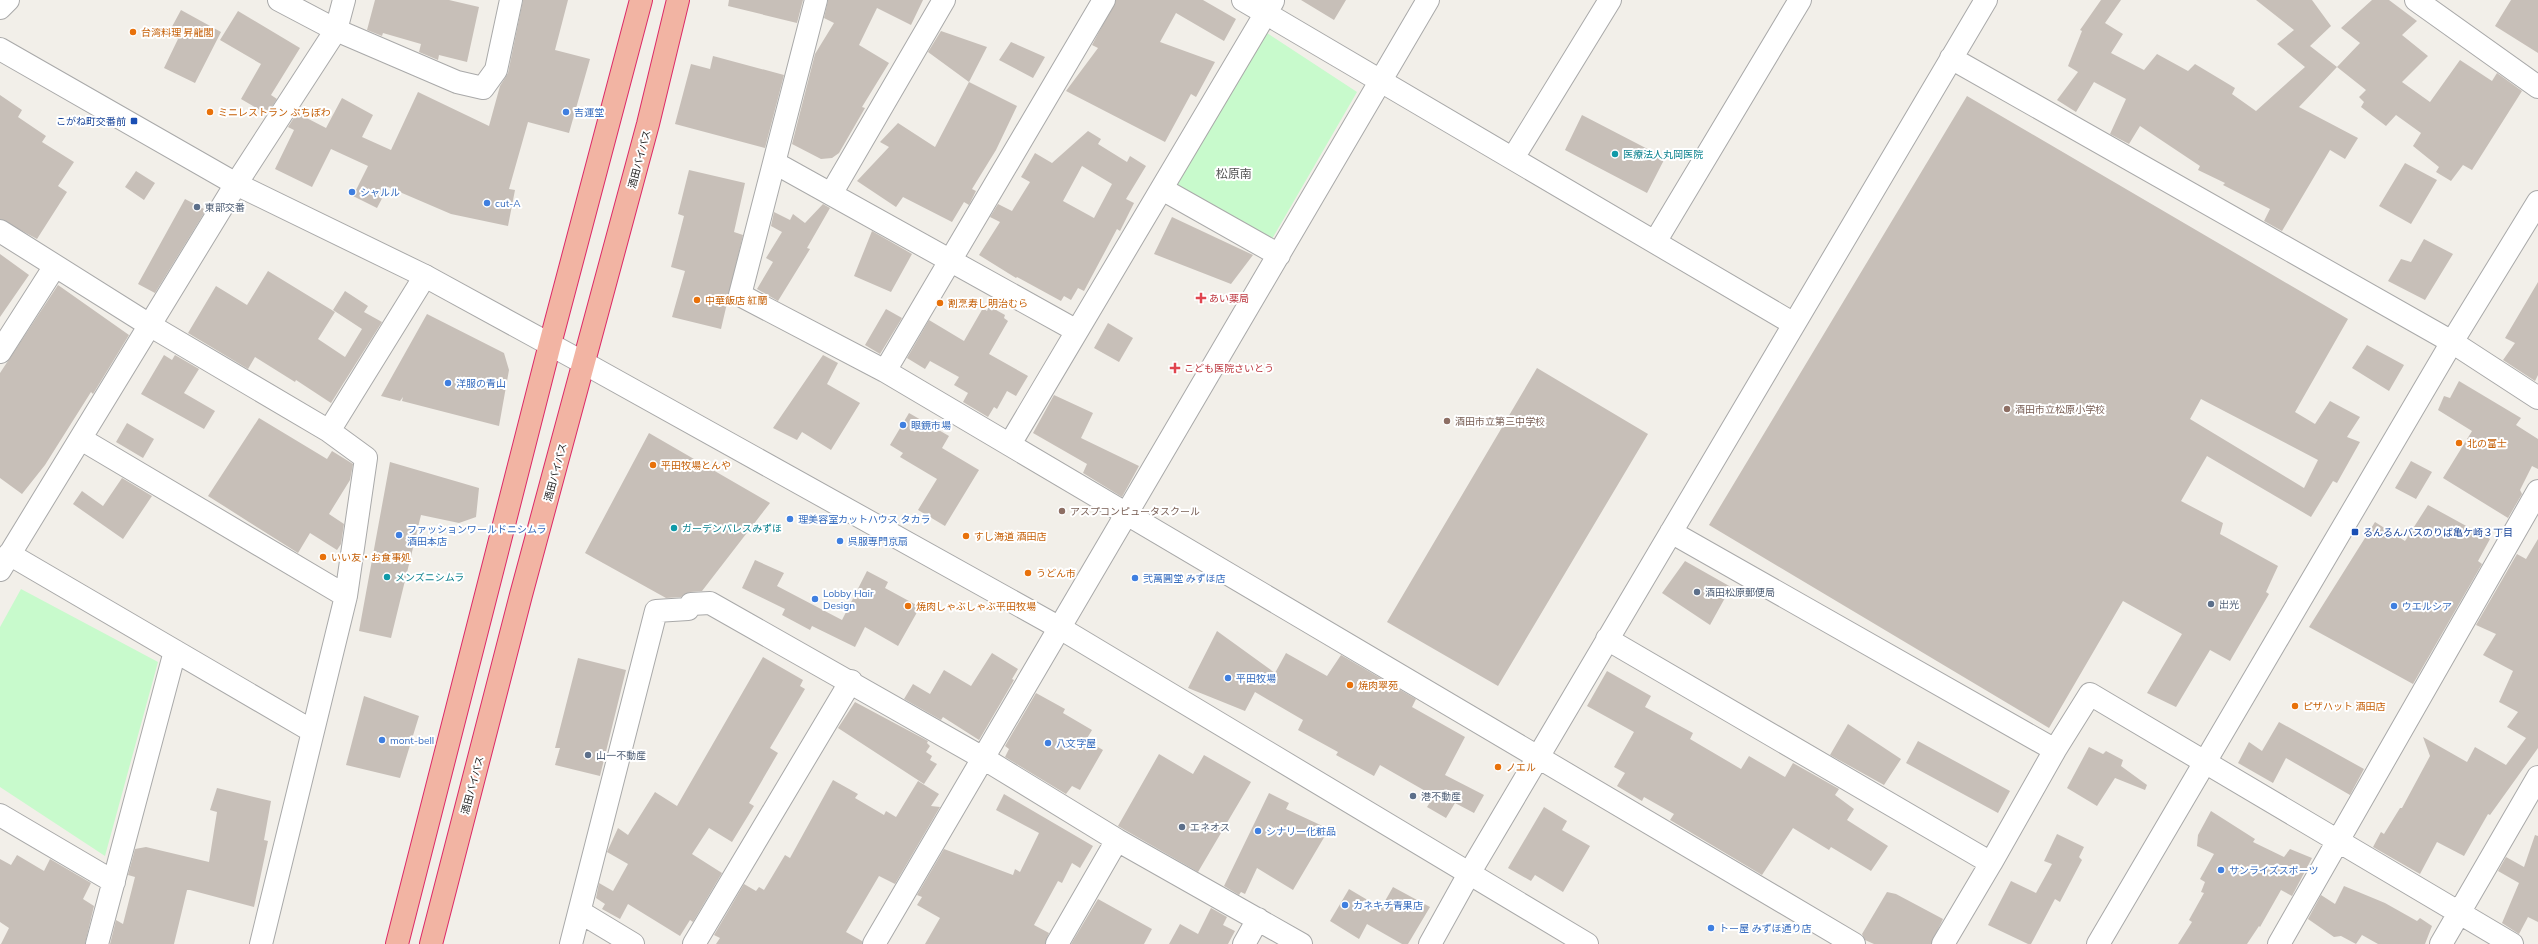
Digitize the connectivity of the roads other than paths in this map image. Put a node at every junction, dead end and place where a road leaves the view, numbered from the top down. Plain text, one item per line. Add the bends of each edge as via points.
1 (8, 0) edge
2 (279, 0) edge
3 (344, 0) edge
4 (511, 0) edge
5 (641, 0) edge
6 (678, 0) edge
7 (816, 0) edge
8 (944, 0) edge
9 (1104, 0) edge
10 (1243, 0) edge
11 (1428, 0) edge
12 (1610, 0) edge
13 (1800, 0) edge
14 (1986, 0) edge
15 (2416, 0) edge
16 (1270, 7) edge
17 (0, 8) edge
18 (336, 30) junction
19 (0, 49) edge
20 (1951, 58) junction
21 (1381, 81) junction
22 (2538, 87) edge
23 (1513, 158) junction
24 (775, 163) junction
25 (236, 184) junction
26 (1162, 189) junction
27 (831, 194) junction
28 (2538, 202) edge
29 (0, 231) edge
30 (1655, 242) junction
31 (1279, 255) junction
32 (950, 260) junction
33 (55, 266) junction
34 (425, 276) junction
35 (1794, 324) junction
36 (151, 326) junction
37 (1077, 331) junction
38 (2452, 342) junction
39 (550, 344) junction
40 (0, 352) edge
41 (584, 363) junction
42 (885, 371) junction
43 (2538, 398) edge
44 (329, 431) junction
45 (81, 439) junction
46 (1010, 444) junction
47 (2538, 491) edge
48 (1127, 513) junction
49 (1671, 532) junction
50 (5, 562) edge
51 (346, 596) junction
52 (1060, 628) junction
53 (1607, 639) junction
54 (175, 651) junction
55 (851, 681) junction
56 (312, 731) junction
57 (2055, 750) junction
58 (1538, 757) junction
59 (983, 758) junction
60 (2205, 763) junction
61 (2538, 777) edge
62 (0, 815) edge
63 (1117, 840) junction
64 (2338, 841) junction
65 (1991, 863) junction
66 (1470, 872) junction
67 (114, 882) junction
68 (580, 912) junction
69 (2459, 913) junction
70 (1258, 919) junction
71 (97, 944) edge
72 (261, 944) edge
73 (397, 944) edge
74 (431, 944) edge
75 (571, 944) edge
76 (633, 944) edge
77 (694, 944) edge
78 (874, 944) edge
79 (1057, 944) edge
80 (1244, 944) edge
81 (1300, 944) edge
82 (1430, 944) edge
83 (1587, 944) edge
84 (1854, 944) edge
85 (1943, 944) edge
86 (2098, 944) edge
87 (2279, 944) edge
88 (2442, 944) edge
89 (2512, 944) edge

1 - 17 street
2 - 18 street
3 - 18 street
4 - 18 street via 496,70 483,88 457,82
5 - 39 highway
6 - 41 highway, 酒田バイパス via 648,124
7 - 24 street
8 - 27 street
9 - 32 street
10 - 16 street
11 - 21 street
12 - 23 street
13 - 30 street
14 - 20 street
15 - 22 street
16 - 21 street
16 - 26 street
18 - 25 street
19 - 25 street
20 - 35 street
20 - 38 street
21 - 23 street
21 - 31 street
23 - 30 street
24 - 27 street
24 - 42 street via 740,295
25 - 34 street
25 - 36 street
26 - 31 street
26 - 37 street
27 - 32 street
28 - 38 street
29 - 33 street
30 - 35 street
31 - 48 street
32 - 37 street
32 - 42 street
33 - 36 street
33 - 40 street
34 - 39 street
34 - 44 street
35 - 49 street
36 - 44 street
36 - 45 street
37 - 46 street
38 - 43 street
38 - 60 street
39 - 41 street
39 - 73 highway
41 - 52 street
41 - 74 highway, 酒田バイパス
42 - 46 street
44 - 51 street via 366,458
45 - 50 street
45 - 51 street
46 - 48 street
47 - 64 street
48 - 52 street
48 - 58 street
49 - 53 street
49 - 57 street
50 - 54 street
51 - 56 street
52 - 59 street
52 - 66 street
53 - 58 street
53 - 65 street
54 - 56 street
54 - 67 street
55 - 59 street
55 - 68 street via 710,603 691,604 688,609 656,611
55 - 77 street
56 - 72 street
57 - 60 street via 2090,694
57 - 65 street
58 - 66 street
58 - 84 street
59 - 63 street
59 - 78 street
60 - 64 street
60 - 86 street
61 - 69 street
62 - 67 street
63 - 70 street
63 - 79 street
64 - 69 street
64 - 87 street
65 - 85 street
66 - 82 street
66 - 83 street
67 - 71 street
68 - 75 street
68 - 76 street
69 - 88 street
69 - 89 street
70 - 80 street
70 - 81 street

